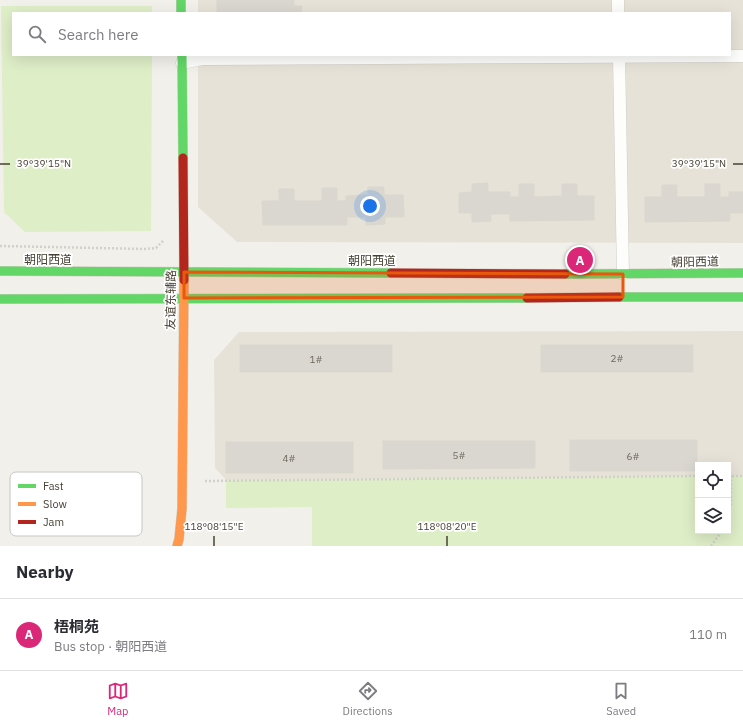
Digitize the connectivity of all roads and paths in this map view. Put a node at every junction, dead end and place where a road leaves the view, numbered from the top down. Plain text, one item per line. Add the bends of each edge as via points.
1 (181, 0) edge
2 (618, 0) edge
3 (181, 12) edge
4 (618, 12) edge
5 (743, 56) edge
6 (182, 59) edge
7 (619, 59) edge
8 (743, 64) edge
9 (163, 241) dead end
10 (0, 246) edge
11 (0, 271) edge
12 (184, 272) junction
13 (743, 273) edge
14 (623, 286) junction
15 (743, 297) edge
16 (184, 298) junction
17 (0, 299) edge
18 (695, 476) edge
19 (731, 476) edge
20 (743, 476) edge
21 (205, 481) dead end
22 (720, 534) edge
23 (177, 546) edge
24 (711, 546) edge

1 - 3 main road
2 - 4 street
5 - 7 street
6 - 7 street
6 - 12 main road, 友谊东辅路
7 - 8 street
7 - 14 street
9 - 10 path via 156,248 146,249
11 - 12 main road, 朝阳西道
12 - 14 main road, 朝阳西道
12 - 16 main road, 友谊东辅路
13 - 14 main road, 朝阳西道
14 - 15 main road, 朝阳西道
14 - 16 main road, 朝阳西道
16 - 17 main road, 朝阳西道
16 - 23 main road, 友谊东辅路 via 182,510
18 - 21 path
19 - 20 path
22 - 24 path

